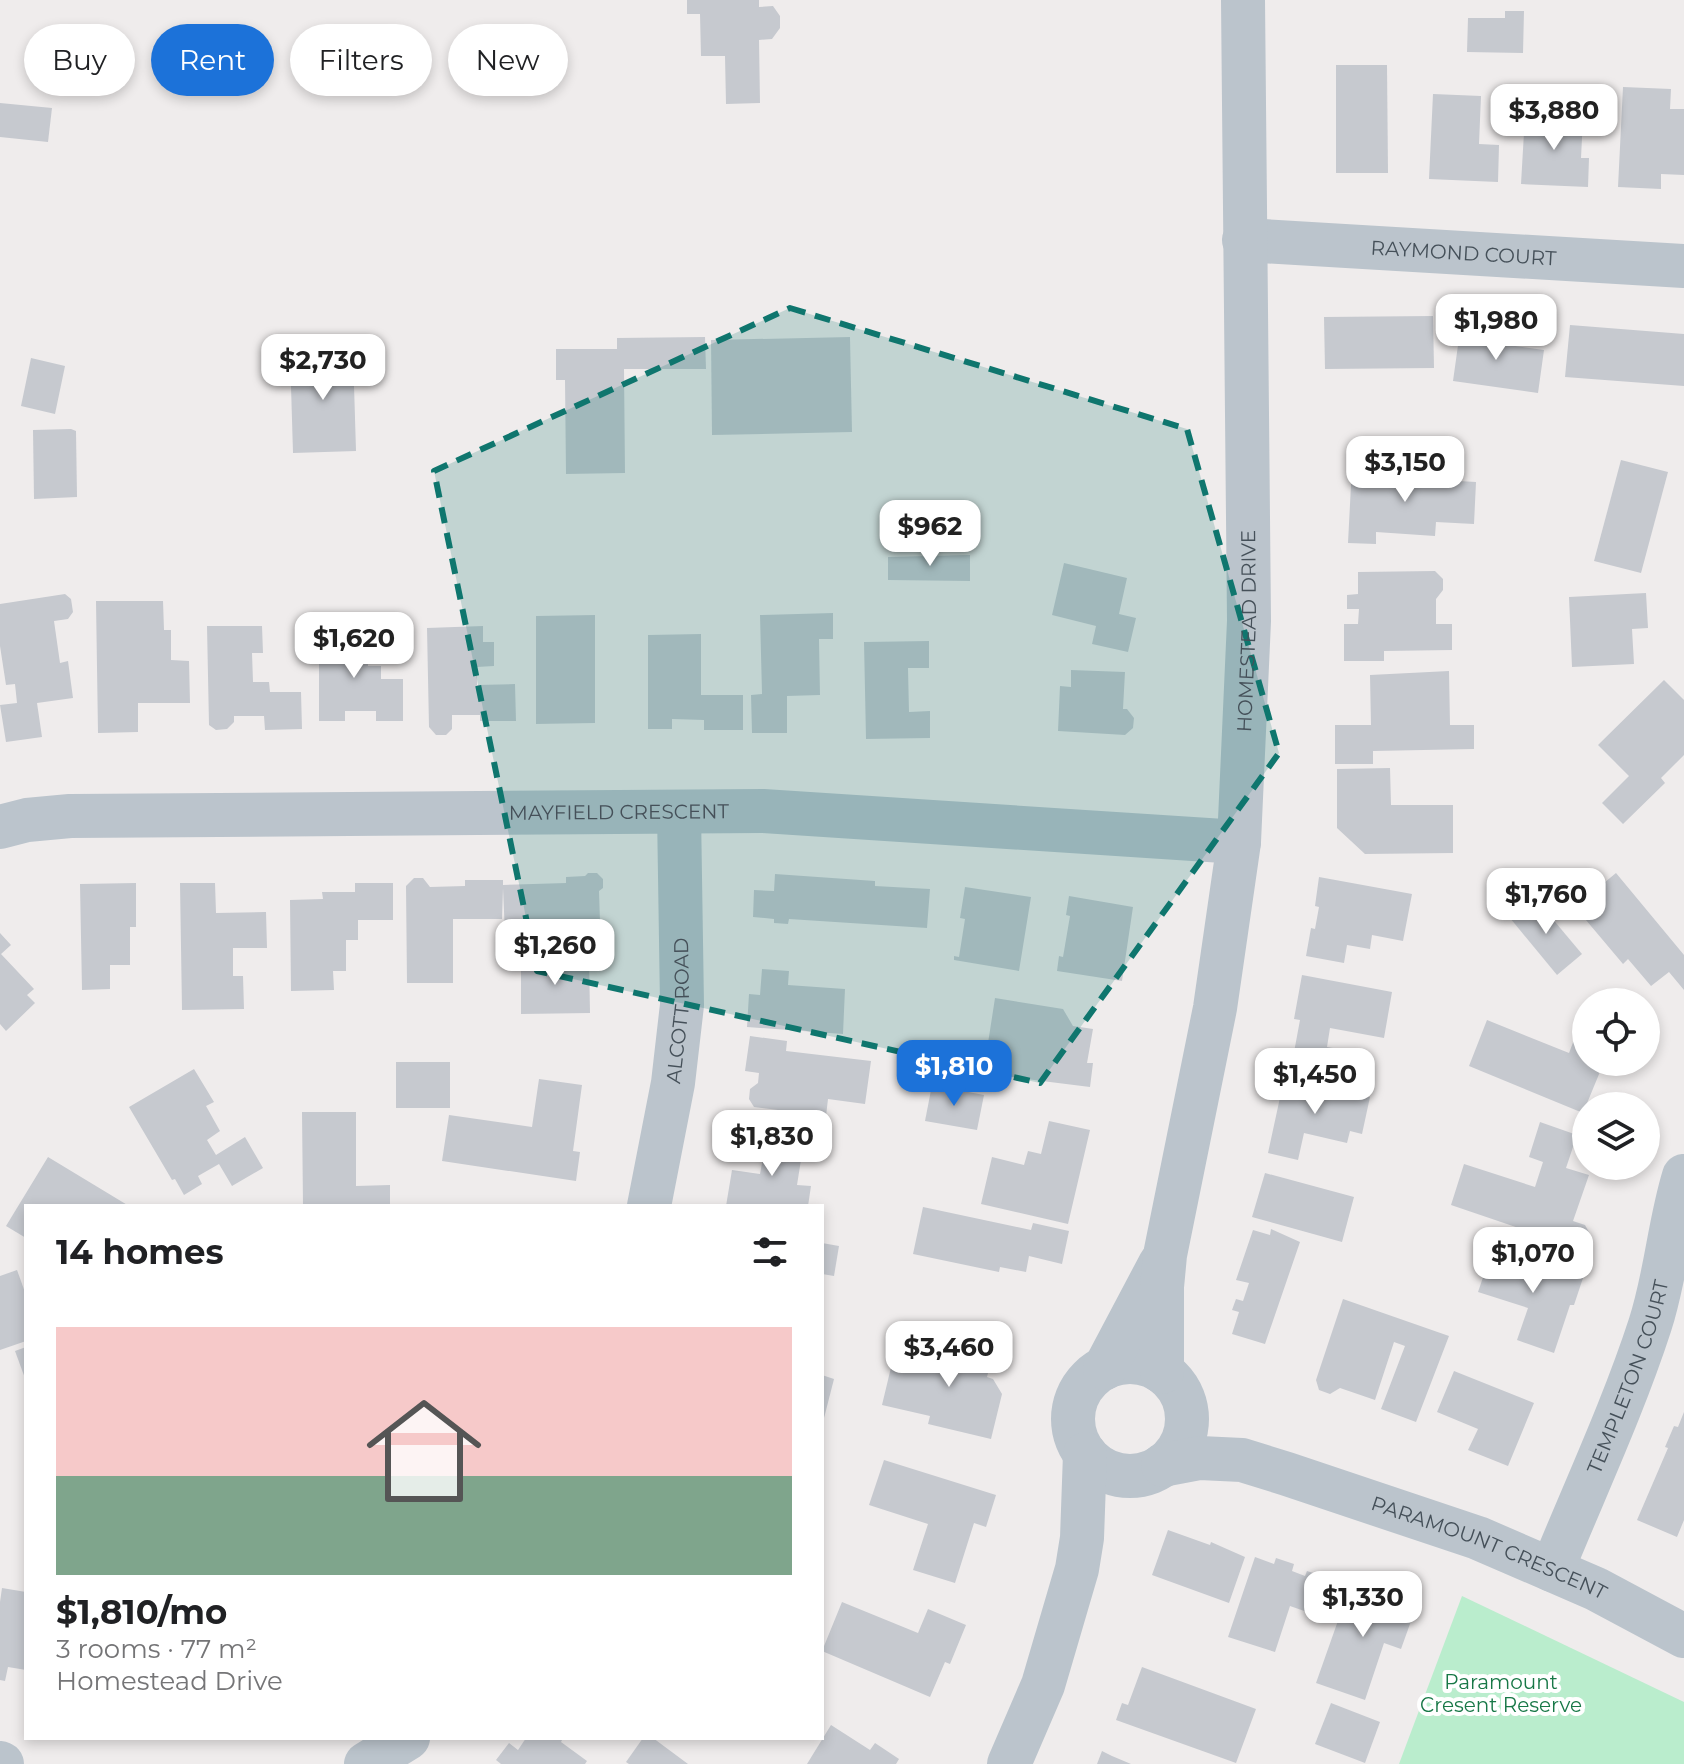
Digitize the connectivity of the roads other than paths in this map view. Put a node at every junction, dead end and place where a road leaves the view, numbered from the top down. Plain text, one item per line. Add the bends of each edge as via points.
1 (1243, 0) edge
2 (1244, 240) junction
3 (1684, 266) edge
4 (679, 812) junction
5 (0, 827) edge
6 (1239, 842) junction
7 (1684, 1176) edge
8 (649, 1204) edge
9 (1165, 1255) junction
10 (1105, 1368) junction
11 (1173, 1387) junction
12 (1085, 1454) junction
13 (1155, 1470) junction
14 (1287, 1474) junction
15 (1077, 1569) junction
16 (1552, 1570) junction
17 (1684, 1636) edge
18 (405, 1740) edge
19 (366, 1764) edge
20 (1009, 1764) edge

1 - 2 street, HOMESTEAD DRIVE
2 - 3 street, RAYMOND COURT
2 - 6 street, HOMESTEAD DRIVE via 1249,621
4 - 5 street, MAYFIELD CRESCENT via 70,816
4 - 6 street, MAYFIELD CRESCENT via 763,811
4 - 8 street, ALCOTT ROAD via 682,1005
6 - 9 street, HOMESTEAD DRIVE via 1215,1008
7 - 16 street, TEMPLETON COURT via 1651,1323
9 - 10 street, HOMESTEAD DRIVE
9 - 11 street, HOMESTEAD DRIVE via 1162,1287
10 - 11 street via 1134,1362
10 - 12 street via 1091,1377 1074,1406 1075,1431
11 - 13 street via 1187,1420 1184,1437 1176,1453
11 - 14 street, PARAMOUNT CRESCENT via 1246,1452
12 - 13 street via 1113,1473 1130,1476
12 - 15 street
13 - 14 street, PARAMOUNT CRESCENT via 1200,1458 1242,1460
13 - 15 street via 1123,1493
14 - 16 street, PARAMOUNT CRESCENT via 1478,1538
15 - 20 street via 1043,1685
16 - 17 street, PARAMOUNT CRESCENT
18 - 19 street

